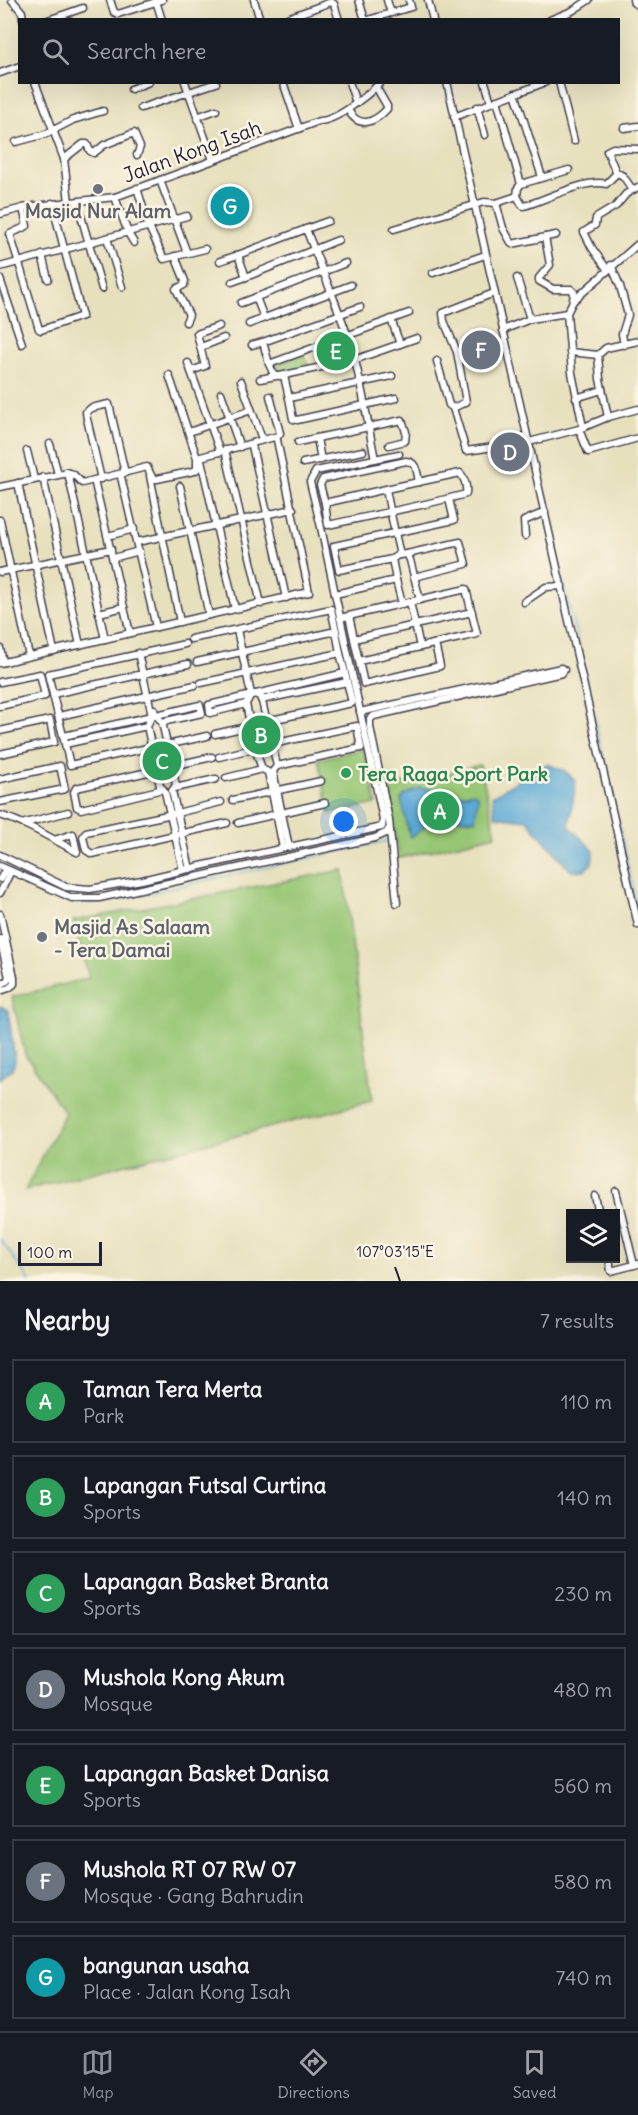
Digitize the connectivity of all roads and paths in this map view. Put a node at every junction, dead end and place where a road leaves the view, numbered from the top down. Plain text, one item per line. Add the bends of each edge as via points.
1 (22, 0) edge
2 (110, 0) edge
3 (254, 0) edge
4 (359, 0) edge
5 (387, 0) edge
6 (409, 0) edge
7 (428, 0) edge
8 (589, 0) edge
9 (633, 0) edge
10 (13, 1) edge
11 (158, 1) edge
12 (638, 5) edge
13 (83, 8) dead end
14 (73, 12) junction
15 (391, 13) junction
16 (23, 18) edge
17 (54, 18) edge
18 (74, 18) edge
19 (162, 18) edge
20 (259, 18) edge
21 (287, 18) edge
22 (338, 18) edge
23 (368, 18) edge
24 (372, 18) edge
25 (432, 18) edge
26 (554, 18) edge
27 (18, 67) edge
28 (0, 73) edge
29 (36, 84) edge
30 (144, 84) edge
31 (186, 84) edge
32 (213, 84) edge
33 (284, 84) edge
34 (350, 84) edge
35 (447, 84) edge
36 (486, 84) edge
37 (560, 84) edge
38 (379, 85) edge
39 (529, 85) edge
40 (130, 89) dead end
41 (189, 92) junction
42 (515, 93) junction
43 (494, 101) junction
44 (356, 103) junction
45 (477, 107) junction
46 (141, 108) dead end
47 (216, 110) dead end
48 (348, 110) junction
49 (103, 111) dead end
50 (198, 117) junction
51 (454, 117) junction
52 (638, 126) edge
53 (624, 128) dead end
54 (299, 129) junction
55 (54, 130) junction
56 (485, 135) dead end
57 (574, 141) dead end
58 (16, 142) dead end
59 (638, 149) edge
60 (137, 155) dead end
61 (63, 159) junction
62 (213, 160) junction
63 (569, 170) dead end
64 (617, 173) junction
65 (542, 177) junction
66 (160, 180) junction
67 (521, 184) junction
68 (137, 188) junction
69 (635, 188) edge
70 (517, 196) junction
71 (115, 197) junction
72 (69, 202) junction
73 (77, 202) junction
74 (52, 203) junction
75 (496, 203) junction
76 (474, 205) junction
77 (23, 208) junction
78 (0, 214) edge
79 (187, 216) dead end
80 (173, 220) junction
81 (328, 221) dead end
82 (150, 227) junction
83 (306, 229) junction
84 (394, 229) dead end
85 (128, 233) junction
86 (556, 235) dead end
87 (545, 237) junction
88 (107, 238) junction
89 (338, 240) dead end
90 (88, 243) junction
91 (134, 243) dead end
92 (638, 244) edge
93 (65, 249) junction
94 (206, 249) dead end
95 (314, 250) junction
96 (187, 253) junction
97 (42, 255) junction
98 (238, 255) junction
99 (485, 255) junction
100 (175, 256) junction
101 (220, 261) dead end
102 (19, 262) junction
103 (346, 263) dead end
104 (0, 267) edge
105 (609, 267) junction
106 (322, 272) junction
107 (433, 273) dead end
108 (246, 277) junction
109 (517, 278) dead end
110 (0, 279) edge
111 (48, 279) dead end
112 (232, 282) dead end
113 (351, 285) dead end
114 (122, 287) dead end
115 (102, 289) dead end
116 (331, 293) junction
117 (494, 293) junction
118 (256, 297) junction
119 (573, 301) junction
120 (241, 303) dead end
121 (360, 307) dead end
122 (409, 313) dead end
123 (567, 313) junction
124 (339, 315) junction
125 (264, 318) junction
126 (391, 319) junction
127 (530, 319) junction
128 (186, 322) dead end
129 (249, 324) dead end
130 (219, 326) dead end
131 (503, 330) junction
132 (346, 335) junction
133 (224, 338) dead end
134 (417, 338) dead end
135 (638, 341) edge
136 (263, 342) junction
137 (21, 344) dead end
138 (400, 344) junction
139 (252, 345) dead end
140 (624, 345) junction
141 (201, 347) junction
142 (570, 352) junction
143 (598, 355) junction
144 (354, 360) junction
145 (437, 361) dead end
146 (188, 363) dead end
147 (269, 364) junction
148 (191, 371) junction
149 (169, 375) dead end
150 (284, 375) junction
151 (276, 376) junction
152 (392, 376) dead end
153 (260, 379) dead end
154 (241, 381) dead end
155 (360, 383) junction
156 (602, 390) junction
157 (221, 393) dead end
158 (270, 396) dead end
159 (289, 398) junction
160 (576, 398) junction
161 (396, 399) dead end
162 (364, 405) junction
163 (453, 408) junction
164 (638, 409) edge
165 (251, 410) junction
166 (230, 417) junction
167 (608, 417) junction
168 (210, 425) junction
169 (369, 428) junction
170 (581, 428) junction
171 (189, 432) junction
172 (317, 438) junction
173 (638, 438) edge
174 (262, 439) junction
175 (277, 440) dead end
176 (298, 442) dead end
177 (529, 442) junction
178 (50, 444) dead end
179 (389, 445) dead end
180 (252, 446) dead end
181 (240, 447) junction
182 (27, 451) dead end
183 (223, 451) junction
184 (363, 451) dead end
185 (399, 454) dead end
186 (199, 459) junction
187 (375, 459) junction
188 (321, 460) junction
189 (303, 463) dead end
190 (66, 472) junction
191 (149, 472) junction
192 (58, 474) junction
193 (123, 475) junction
194 (43, 477) junction
195 (34, 479) junction
196 (101, 479) junction
197 (419, 482) junction
198 (18, 483) junction
199 (95, 484) dead end
200 (180, 486) dead end
201 (0, 487) edge
202 (386, 489) junction
203 (449, 499) junction
204 (325, 503) junction
205 (292, 509) junction
206 (390, 511) junction
207 (544, 512) junction
208 (266, 515) junction
209 (0, 520) edge
210 (240, 520) junction
211 (216, 525) junction
212 (134, 530) junction
213 (190, 531) junction
214 (395, 534) junction
215 (108, 536) junction
216 (525, 536) dead end
217 (163, 537) junction
218 (137, 542) junction
219 (111, 549) junction
220 (139, 551) junction
221 (86, 554) junction
222 (404, 554) junction
223 (113, 558) junction
224 (61, 559) junction
225 (392, 560) junction
226 (36, 564) junction
227 (11, 570) junction
228 (0, 572) edge
229 (414, 577) junction
230 (396, 580) junction
231 (562, 586) junction
232 (335, 594) junction
233 (286, 598) junction
234 (420, 600) junction
235 (410, 602) junction
236 (525, 602) dead end
237 (261, 604) junction
238 (402, 604) junction
239 (124, 607) junction
240 (235, 609) junction
241 (472, 612) junction
242 (99, 613) junction
243 (209, 615) junction
244 (349, 616) junction
245 (340, 618) junction
246 (180, 622) junction
247 (415, 625) junction
248 (156, 627) junction
249 (239, 629) junction
250 (336, 631) junction
251 (130, 633) junction
252 (105, 639) junction
253 (191, 639) dead end
254 (354, 639) junction
255 (185, 644) dead end
256 (435, 644) junction
257 (80, 645) junction
258 (420, 647) junction
259 (0, 648) edge
260 (54, 651) junction
261 (244, 652) junction
262 (340, 652) junction
263 (139, 653) junction
264 (29, 656) junction
265 (359, 661) junction
266 (2, 662) edge
267 (197, 662) dead end
268 (188, 664) dead end
269 (248, 672) junction
270 (144, 673) junction
271 (345, 673) junction
272 (0, 682) edge
273 (347, 682) junction
274 (53, 694) junction
275 (253, 694) junction
276 (149, 695) junction
277 (261, 700) junction
278 (246, 704) junction
279 (0, 706) edge
280 (360, 712) junction
281 (154, 715) junction
282 (59, 716) junction
283 (370, 718) junction
284 (266, 721) junction
285 (162, 722) junction
286 (147, 726) junction
287 (251, 726) junction
288 (0, 731) edge
289 (215, 734) dead end
290 (64, 736) junction
291 (207, 736) dead end
292 (65, 744) junction
293 (272, 744) junction
294 (167, 745) junction
295 (152, 747) junction
296 (255, 748) junction
297 (0, 754) edge
298 (172, 766) junction
299 (270, 769) junction
300 (157, 770) junction
301 (226, 778) dead end
302 (0, 779) edge
303 (216, 779) dead end
304 (321, 781) dead end
305 (169, 790) junction
306 (275, 790) junction
307 (233, 800) dead end
308 (0, 802) edge
309 (220, 802) dead end
310 (325, 803) dead end
311 (68, 812) dead end
312 (174, 814) junction
313 (0, 815) edge
314 (279, 815) junction
315 (25, 823) junction
316 (226, 823) dead end
317 (238, 823) dead end
318 (382, 827) junction
319 (390, 831) junction
320 (179, 835) junction
321 (54, 840) dead end
322 (286, 848) junction
323 (0, 855) edge
324 (6, 868) edge
325 (186, 869) junction
326 (0, 879) edge
327 (0, 893) edge
328 (397, 903) dead end
329 (0, 914) edge
330 (638, 925) edge
331 (0, 939) edge
332 (0, 985) edge
333 (0, 991) edge
334 (616, 1191) dead end
335 (595, 1196) dead end
336 (598, 1209) edge
337 (610, 1263) edge
338 (636, 1265) edge

1 - 10 street
2 - 11 street via 118,14
3 - 20 street
4 - 23 street
5 - 15 street
6 - 15 street via 411,7
7 - 25 street
8 - 26 street
9 - 12 street
10 - 16 street
11 - 19 street
13 - 14 street
14 - 17 street
14 - 18 street
15 - 24 street
21 - 22 street via 331,2
27 - 28 street
29 - 55 street
30 - 40 street
31 - 41 street
32 - 41 street
33 - 54 street
34 - 44 street
35 - 51 street
36 - 43 street
37 - 57 street
38 - 44 street, Jalan Kong Isah
38 - 48 street via 387,106 382,114 364,123 353,118
39 - 42 street
41 - 46 street
41 - 50 street
42 - 43 street
42 - 65 street
43 - 45 street
43 - 67 street
44 - 48 street, Jalan Kong Isah
45 - 51 street
45 - 56 street
47 - 50 street
48 - 54 street, Jalan Kong Isah
49 - 55 street
50 - 62 street
51 - 76 street
52 - 53 street
54 - 62 street, Jalan Kong Isah
55 - 58 street
55 - 61 street
59 - 64 street via 608,149
60 - 61 street via 140,147 134,133 105,144 94,153 85,144
61 - 72 street
62 - 66 street, Jalan Kong Isah
63 - 65 street
64 - 69 street
64 - 70 street via 606,184 585,184 524,207
65 - 67 street
66 - 68 street, Jalan Kong Isah
66 - 80 street
67 - 70 street
68 - 71 street, Jalan Kong Isah
68 - 82 street
69 - 105 street via 584,232
70 - 75 street
71 - 73 street, Jalan Kong Isah
71 - 85 street
72 - 73 street, Jalan Kong Isah
72 - 74 street, Jalan Kong Isah
73 - 90 street
74 - 77 street, Jalan Kong Isah
74 - 93 street
75 - 76 street
75 - 87 street via 512,244
76 - 84 street
76 - 99 street
77 - 78 street, Jalan Kong Isah
77 - 102 street via 27,226 10,234
79 - 80 street
80 - 82 street
80 - 96 street
81 - 83 street
82 - 85 street
82 - 100 street via 164,259
83 - 95 street
83 - 98 street
85 - 88 street
85 - 91 street
86 - 87 street
87 - 119 street via 550,265 539,281 553,289 572,289
88 - 90 street
88 - 114 street
89 - 95 street
90 - 93 street
90 - 115 street
92 - 105 street
93 - 97 street
93 - 102 street via 82,316 41,330
94 - 96 street
95 - 106 street
95 - 108 street
96 - 100 street
97 - 102 street
97 - 111 street
98 - 101 street
98 - 108 street
99 - 107 street
99 - 117 street
100 - 128 street via 185,281 176,289 189,315
102 - 104 street
103 - 106 street
105 - 119 street
105 - 140 street via 620,286 628,315 622,334
106 - 116 street
106 - 118 street
108 - 112 street
109 - 127 street
110 - 137 street
113 - 116 street
116 - 124 street
116 - 125 street
117 - 131 street
117 - 163 street via 443,313 457,352 466,400
118 - 120 street
118 - 125 street
119 - 123 street
121 - 124 street
122 - 126 street
123 - 127 street
123 - 142 street
124 - 132 street
124 - 136 street
125 - 129 street
126 - 132 street
126 - 138 street
127 - 131 street
130 - 141 street via 197,334
131 - 177 street
132 - 144 street
132 - 147 street
133 - 141 street
134 - 138 street
135 - 140 street
136 - 139 street
136 - 147 street
138 - 144 street
140 - 143 street via 606,348
141 - 148 street via 205,366
142 - 143 street
142 - 160 street
143 - 156 street
144 - 150 street
144 - 155 street
145 - 163 street
146 - 148 street
147 - 151 street
148 - 168 street
149 - 171 street
150 - 151 street
150 - 159 street
151 - 153 street
152 - 155 street
154 - 165 street
155 - 159 street
155 - 162 street
156 - 160 street
156 - 167 street
157 - 166 street
158 - 174 street via 280,433
159 - 162 street via 293,419 297,420
160 - 170 street
161 - 162 street
162 - 169 street
163 - 177 street via 466,451
164 - 167 street
165 - 166 street
165 - 174 street
166 - 168 street
166 - 181 street
167 - 170 street
168 - 171 street
168 - 183 street
169 - 172 street
169 - 179 street via 402,420 405,441
169 - 187 street
170 - 173 street via 588,452
170 - 177 street
171 - 186 street
172 - 176 street
172 - 188 street
174 - 181 street
175 - 205 street
177 - 207 street
178 - 192 street
180 - 208 street
181 - 183 street
182 - 195 street
183 - 186 street
183 - 210 street
184 - 188 street
185 - 187 street
186 - 191 street via 194,471 157,479
186 - 211 street
187 - 232 street via 316,471 310,482
188 - 189 street
190 - 192 street
190 - 196 street via 82,483
190 - 221 street
191 - 193 street via 147,467
191 - 217 street
192 - 194 street
193 - 196 street
193 - 196 street via 109,404 86,412
193 - 212 street
194 - 195 street
194 - 224 street
195 - 198 street
197 - 202 street
197 - 203 street via 460,473 466,494
197 - 204 street via 415,464 406,461 323,479 320,485
198 - 201 street
198 - 226 street
199 - 215 street
200 - 213 street
202 - 204 street
202 - 206 street
203 - 206 street
203 - 214 street via 454,520
204 - 206 street via 328,525
205 - 208 street
205 - 233 street via 310,590
206 - 214 street
207 - 216 street via 524,521
207 - 231 street
208 - 210 street
208 - 233 street
209 - 227 street
210 - 211 street
210 - 237 street
211 - 213 street
211 - 240 street
212 - 215 street
212 - 218 street
213 - 217 street
213 - 243 street
214 - 222 street
214 - 225 street via 334,546 339,570
215 - 219 street
217 - 218 street
217 - 246 street
218 - 220 street
219 - 221 street
219 - 223 street
220 - 223 street
220 - 248 street
221 - 224 street
221 - 242 street
222 - 225 street
222 - 229 street
222 - 229 street via 460,542 466,564
223 - 239 street
224 - 226 street
224 - 257 street
225 - 230 street
226 - 227 street
226 - 260 street
227 - 228 street
227 - 264 street
229 - 234 street
230 - 232 street
230 - 238 street
231 - 236 street via 546,587
231 - 330 street
232 - 245 street
233 - 237 street
234 - 235 street
234 - 241 street via 466,589
235 - 238 street
235 - 247 street
237 - 240 street
238 - 244 street
239 - 242 street
239 - 251 street
240 - 243 street
241 - 247 street
241 - 256 street via 477,634
242 - 252 street
243 - 246 street
244 - 245 street
244 - 254 street
245 - 280 street
246 - 248 street
247 - 254 street
247 - 258 street
248 - 251 street
249 - 250 street via 331,609
249 - 253 street
249 - 261 street
250 - 261 street
250 - 262 street
251 - 252 street
252 - 257 street
254 - 265 street
255 - 263 street
256 - 258 street
256 - 265 street via 440,666 364,684
257 - 260 street
258 - 265 street
259 - 266 street
260 - 264 street
261 - 267 street
261 - 269 street
262 - 269 street
262 - 271 street
263 - 270 street
263 - 274 street via 48,674
264 - 266 street
268 - 270 street
269 - 275 street
269 - 276 street
270 - 274 street
270 - 276 street
271 - 273 street
271 - 275 street
272 - 279 street via 40,674 45,696
273 - 277 street
273 - 284 street via 352,704
274 - 282 street
275 - 277 street
275 - 278 street
275 - 278 street via 208,705 210,713
276 - 281 street
276 - 282 street
277 - 284 street
278 - 287 street
280 - 283 street
280 - 283 street via 564,670
280 - 318 street
281 - 285 street
281 - 285 street via 200,705 202,713
281 - 286 street
281 - 290 street
282 - 290 street
283 - 319 street
284 - 293 street
285 - 294 street
286 - 292 street
286 - 295 street
287 - 289 street
287 - 296 street
288 - 297 street via 50,720 54,742
290 - 292 street
291 - 294 street
292 - 295 street via 70,765
293 - 299 street
293 - 299 street via 357,726 361,748
294 - 298 street
295 - 300 street
296 - 298 street
296 - 299 street
298 - 305 street
299 - 301 street
299 - 306 street
300 - 305 street via 160,786
300 - 305 street via 76,788 77,807
302 - 308 street via 60,766 64,789
303 - 305 street
304 - 306 street
305 - 312 street
306 - 307 street
306 - 314 street
309 - 312 street
310 - 314 street
311 - 315 street
312 - 320 street
312 - 320 street via 86,832 86,850 92,854
313 - 315 street
314 - 317 street
314 - 322 street
315 - 321 street
316 - 320 street
318 - 319 street
318 - 322 street
319 - 324 street via 375,838 99,898 72,898
319 - 328 street
320 - 325 street
322 - 325 street
323 - 325 street via 76,889 118,885
324 - 326 street
324 - 327 street
329 - 333 street via 14,976 14,984
331 - 332 street via 9,977
334 - 338 street
335 - 336 street
337 - 338 street via 611,1270

